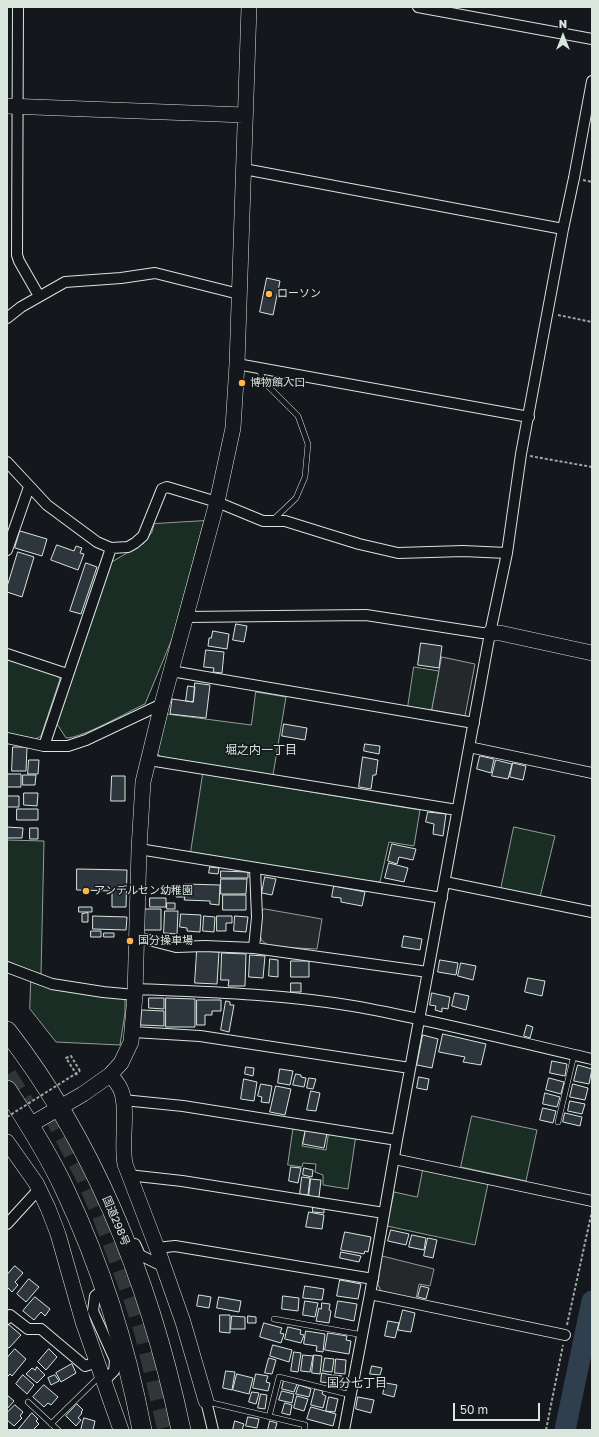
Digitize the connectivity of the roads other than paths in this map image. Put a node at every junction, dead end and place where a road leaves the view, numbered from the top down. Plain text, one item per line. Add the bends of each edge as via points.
1 (18, 7) edge
2 (248, 7) edge
3 (418, 7) edge
4 (592, 39) edge
5 (592, 81) edge
6 (13, 106) edge
7 (244, 116) junction
8 (244, 169) junction
9 (563, 229) junction
10 (12, 255) edge
11 (239, 294) junction
12 (39, 296) junction
13 (7, 318) edge
14 (237, 364) junction
15 (259, 368) junction
16 (529, 417) junction
17 (7, 462) edge
18 (29, 487) junction
19 (217, 502) junction
20 (272, 521) junction
21 (111, 548) junction
22 (7, 550) edge
23 (507, 553) junction
24 (186, 617) junction
25 (490, 633) junction
26 (592, 653) edge
27 (7, 654) edge
28 (171, 671) junction
29 (67, 674) junction
30 (162, 704) junction
31 (474, 723) junction
32 (7, 738) edge
33 (44, 746) junction
34 (469, 747) junction
35 (149, 760) junction
36 (592, 773) edge
37 (457, 810) junction
38 (139, 849) junction
39 (255, 868) junction
40 (445, 882) junction
41 (442, 898) junction
42 (592, 912) edge
43 (137, 937) junction
44 (254, 948) junction
45 (7, 967) edge
46 (428, 972) junction
47 (135, 992) junction
48 (420, 1020) junction
49 (7, 1031) edge
50 (133, 1032) junction
51 (574, 1055) junction
52 (592, 1060) edge
53 (410, 1068) junction
54 (110, 1075) junction
55 (7, 1090) edge
56 (123, 1100) junction
57 (59, 1108) junction
58 (558, 1122) dead end
59 (30, 1125) junction
60 (397, 1140) junction
61 (7, 1142) edge
62 (394, 1159) junction
63 (128, 1175) junction
64 (100, 1184) junction
65 (39, 1189) junction
66 (592, 1201) edge
67 (384, 1213) junction
68 (7, 1224) edge
69 (157, 1248) junction
70 (164, 1267) junction
71 (373, 1279) junction
72 (105, 1288) junction
73 (370, 1294) junction
74 (7, 1319) edge
75 (274, 1319) dead end
76 (363, 1335) junction
77 (565, 1335) road end
78 (101, 1373) junction
79 (351, 1395) junction
80 (206, 1401) junction
81 (28, 1402) dead end
82 (269, 1417) junction
83 (51, 1424) junction
84 (117, 1428) edge
85 (58, 1430) edge
86 (142, 1430) edge
87 (182, 1430) edge
88 (213, 1430) edge
89 (304, 1430) edge
90 (346, 1430) edge

1 - 6 street
2 - 7 street
3 - 4 street
5 - 9 street
6 - 7 street
6 - 10 street
7 - 8 street
8 - 9 street
8 - 11 street
9 - 16 street
10 - 12 street via 19,261
11 - 12 street via 155,273 65,282
11 - 14 street
12 - 13 street
14 - 15 street
14 - 19 street via 233,428
15 - 16 street
15 - 20 lane via 264,382 298,416 308,444 305,477 296,498
16 - 23 street
17 - 18 street
18 - 21 street via 47,505 96,542
18 - 22 street
19 - 20 street via 263,521
19 - 21 street via 167,487 162,489 143,536 128,547
19 - 24 street
20 - 23 street via 285,521 398,553
21 - 29 street
23 - 25 street
24 - 25 street via 366,615
24 - 28 street
25 - 26 street
25 - 31 street
27 - 29 street
28 - 30 street
28 - 31 street
29 - 33 street
30 - 33 street via 86,740 68,746
30 - 35 street
31 - 34 street
32 - 33 street
34 - 36 street
34 - 37 street
35 - 37 street
35 - 38 street via 143,782
37 - 40 street
38 - 39 street
38 - 43 street
39 - 41 street
39 - 44 street via 257,917
40 - 41 street
40 - 42 street
41 - 46 street
43 - 44 street via 176,947
43 - 47 street
44 - 46 street
45 - 47 street via 52,984 102,992
46 - 48 street
47 - 48 street via 272,995 353,1006
47 - 50 street
48 - 51 street
48 - 53 street
49 - 57 highway, 国道298号
50 - 53 street via 200,1036
50 - 54 street via 126,1054
51 - 52 street
51 - 58 lane
53 - 60 street
54 - 56 street via 118,1085
54 - 57 street
55 - 59 highway
56 - 60 street via 183,1106
56 - 63 street via 123,1155
57 - 59 street
57 - 64 highway, 国道298号
59 - 72 highway via 65,1189
60 - 62 street
61 - 65 street
62 - 66 street
62 - 67 street
63 - 67 street
63 - 69 street
64 - 70 street via 113,1195 140,1255
64 - 87 highway, 国道298号 via 119,1226 144,1294 159,1339
65 - 68 street
65 - 78 street via 58,1234 83,1322
67 - 71 street
69 - 70 street
69 - 71 street via 175,1246
70 - 80 street
71 - 73 street
72 - 78 street via 95,1296 93,1311 115,1360 114,1371
72 - 86 highway via 126,1358
73 - 76 street
73 - 77 street
74 - 78 street via 10,1316 28,1329 40,1329 85,1366
75 - 76 lane
76 - 79 street
78 - 83 lane
78 - 84 street
79 - 82 lane via 279,1377
79 - 90 street
80 - 82 lane
80 - 88 street
81 - 83 lane
82 - 89 lane via 305,1425
83 - 85 lane

